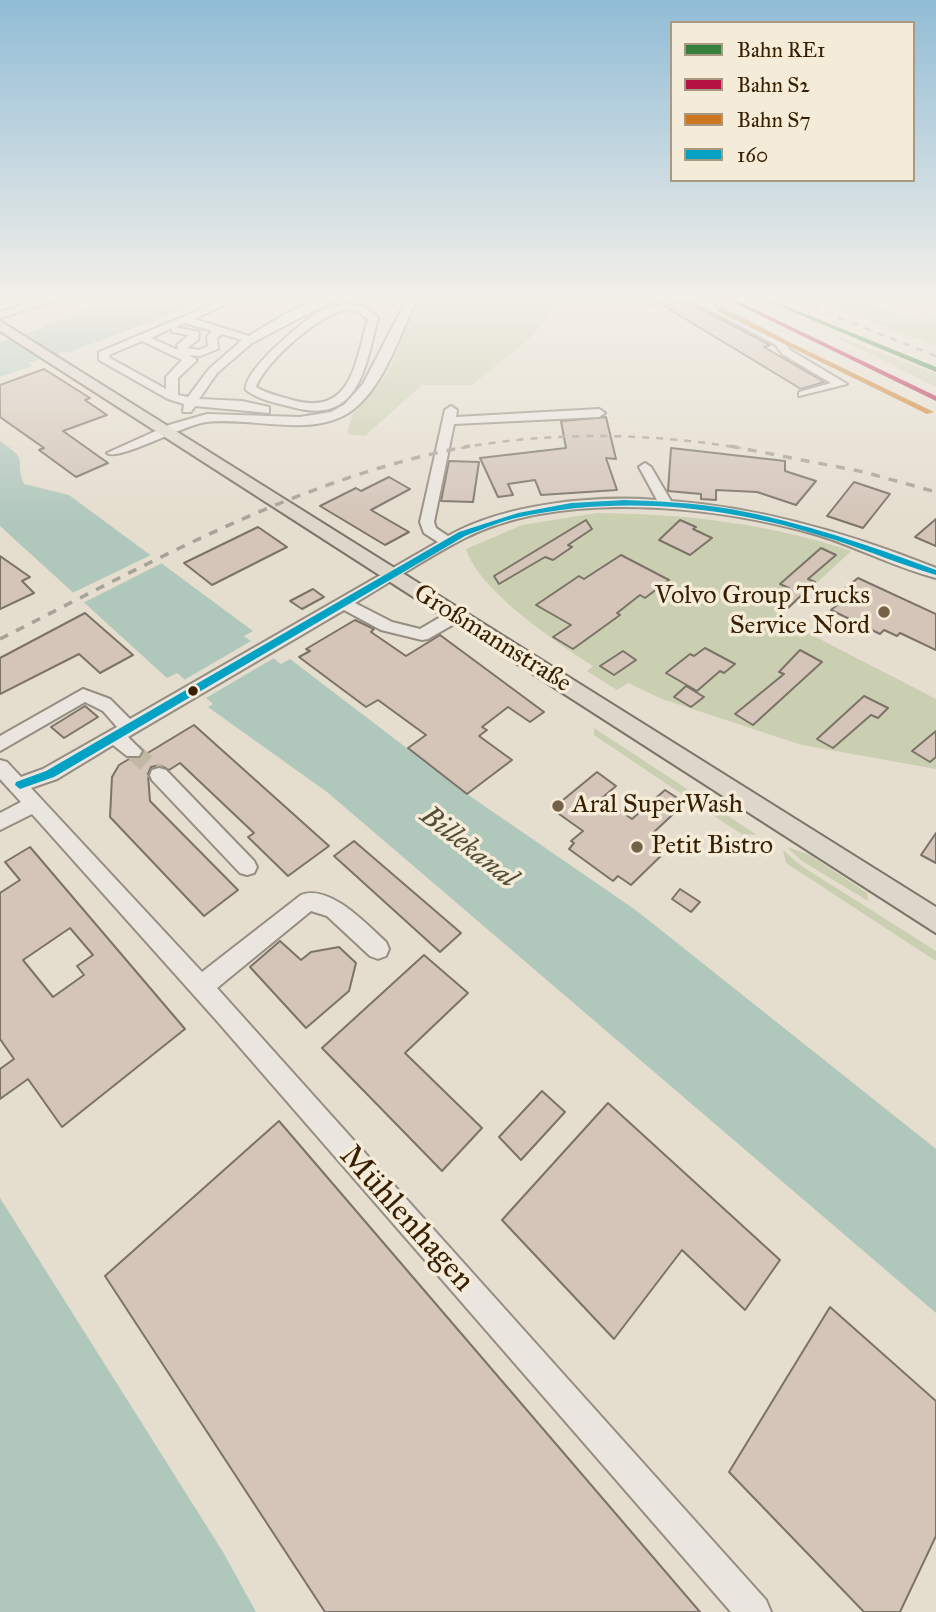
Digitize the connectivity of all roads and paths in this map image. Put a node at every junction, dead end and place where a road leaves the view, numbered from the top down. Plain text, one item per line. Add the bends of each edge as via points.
1 (74, 372) edge
2 (128, 372) edge
3 (176, 372) edge
4 (212, 372) edge
5 (260, 372) edge
6 (357, 372) edge
7 (373, 372) edge
8 (821, 372) edge
9 (803, 394) dead end
10 (172, 397) junction
11 (189, 406) junction
12 (599, 413) dead end
13 (313, 414) junction
14 (285, 418) junction
15 (167, 432) junction
16 (113, 453) dead end
17 (645, 467) dead end
18 (666, 506) junction
19 (448, 542) junction
20 (936, 573) edge
21 (391, 576) junction
22 (345, 604) junction
23 (455, 616) junction
24 (122, 733) junction
25 (0, 744) edge
26 (133, 751) tunnel mouth
27 (0, 766) edge
28 (159, 775) tunnel mouth
29 (27, 794) junction
30 (0, 822) edge
31 (247, 867) dead end
32 (933, 914) edge
33 (377, 949) dead end
34 (201, 987) junction
35 (754, 1612) edge

1 - 15 main road, Großmannstraße
2 - 10 street
3 - 10 street via 172,377
4 - 11 street
5 - 13 street via 250,388
6 - 13 street via 353,386 336,406
7 - 13 street via 354,402 335,415
8 - 9 street via 841,384
10 - 11 street
11 - 14 street via 240,404
12 - 19 street via 451,414 427,522 432,533
13 - 14 street
14 - 15 street via 198,420
15 - 16 street
15 - 21 main road, Großmannstraße
17 - 18 street
18 - 19 street via 596,505 535,512 489,523
18 - 20 street via 734,512 801,526
19 - 21 street
21 - 22 street
21 - 23 main road, Großmannstraße
22 - 23 lane via 387,626 422,635
22 - 24 street
23 - 32 main road, Großmannstraße
24 - 25 street via 112,709 97,697 83,695
24 - 26 street
24 - 29 street via 50,774
27 - 29 street, Mühlenhagen
28 - 31 street
29 - 30 street
29 - 34 street, Mühlenhagen
33 - 34 street via 334,909 308,901
34 - 35 street, Mühlenhagen

